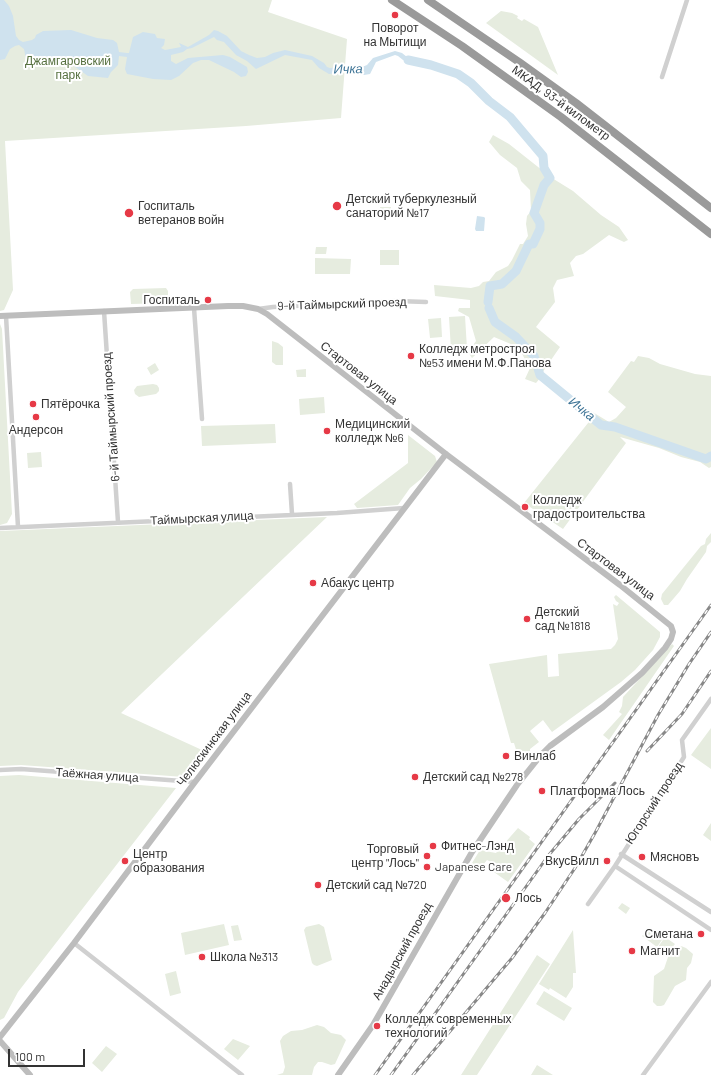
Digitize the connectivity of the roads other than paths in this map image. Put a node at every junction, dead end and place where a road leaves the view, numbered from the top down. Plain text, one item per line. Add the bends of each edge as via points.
1 (392, 0) edge
2 (428, 0) edge
3 (687, 0) edge
4 (662, 77) dead end
5 (711, 208) edge
6 (711, 234) edge
7 (426, 302) dead end
8 (194, 308) junction
9 (258, 309) junction
10 (104, 311) junction
11 (3, 316) edge
12 (202, 419) dead end
13 (446, 454) junction
14 (290, 484) dead end
15 (404, 508) junction
16 (292, 514) junction
17 (118, 522) junction
18 (18, 527) junction
19 (0, 528) edge
20 (670, 626) joint
21 (711, 699) edge
22 (0, 770) edge
23 (195, 782) junction
24 (621, 854) junction
25 (615, 866) junction
26 (588, 904) dead end
27 (711, 912) edge
28 (711, 930) edge
29 (74, 943) junction
30 (711, 982) edge
31 (0, 1037) edge
32 (0, 1041) edge
33 (30, 1075) edge
34 (242, 1075) edge
35 (338, 1075) edge
36 (643, 1075) edge

1 - 6 highway, МКАД, 93-й километр via 462,46 561,117
2 - 5 highway, МКАД, 93-й километр via 576,102
3 - 4 street
7 - 9 street, 9-й Таймырский проезд
8 - 9 street, Стартовая улица via 243,306
8 - 10 street, Стартовая улица
8 - 12 street
9 - 13 street, Стартовая улица
10 - 11 street, Стартовая улица
10 - 17 street, 6-й Таймырский проезд
11 - 18 street
13 - 15 street, Челюскинская улица
13 - 20 street, Стартовая улица via 620,585
14 - 16 street
15 - 16 street, Таймырская улица
15 - 23 street, Челюскинская улица
16 - 17 street, Таймырская улица
17 - 18 street, Таймырская улица
18 - 19 street, Таймырская улица
20 - 35 street, Анадырский проезд via 673,632 671,639 642,673 603,707 550,746 514,790 472,852 373,1025
21 - 24 street, Югорский проезд via 682,740 684,757
22 - 23 street, Таёжная улица via 21,769
23 - 29 street, Челюскинская улица
24 - 25 street, Югорский проезд
24 - 27 street
25 - 26 street, Югорский проезд
25 - 28 street
29 - 31 street, Челюскинская улица
29 - 34 street
30 - 36 street
32 - 33 street

